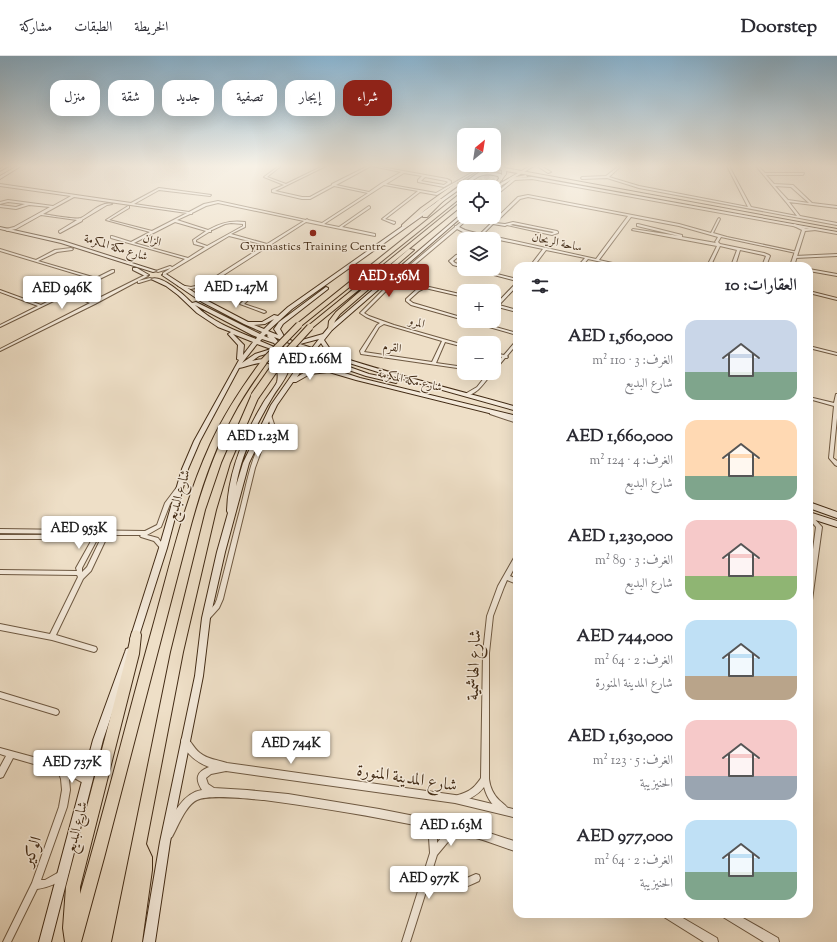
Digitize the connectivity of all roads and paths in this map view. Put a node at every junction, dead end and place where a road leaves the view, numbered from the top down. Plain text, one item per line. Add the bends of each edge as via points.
1 (53, 207) edge
2 (101, 207) edge
3 (128, 207) edge
4 (154, 207) edge
5 (202, 207) edge
6 (247, 207) edge
7 (348, 207) edge
8 (369, 207) dead end
9 (399, 207) edge
10 (425, 207) edge
11 (431, 207) edge
12 (433, 207) edge
13 (446, 207) edge
14 (457, 207) edge
15 (509, 207) edge
16 (585, 207) edge
17 (698, 207) edge
18 (710, 207) edge
19 (717, 207) edge
20 (737, 207) edge
21 (741, 207) edge
22 (746, 207) edge
23 (791, 207) edge
24 (750, 208) joint
25 (191, 213) junction
26 (794, 213) junction
27 (41, 214) junction
28 (501, 215) edge
29 (789, 215) junction
30 (630, 216) junction
31 (797, 218) junction
32 (457, 219) edge
33 (719, 219) dead end
34 (765, 219) junction
35 (81, 220) junction
36 (307, 220) junction
37 (176, 221) junction
38 (323, 223) junction
39 (394, 223) dead end
40 (461, 224) edge
41 (491, 224) edge
42 (500, 224) edge
43 (508, 225) junction
44 (638, 225) dead end
45 (795, 225) junction
46 (404, 226) junction
47 (340, 227) junction
48 (456, 228) junction
49 (650, 228) junction
50 (816, 229) junction
51 (837, 229) edge
52 (0, 230) edge
53 (16, 230) junction
54 (210, 230) junction
55 (427, 230) junction
56 (633, 230) dead end
57 (804, 230) junction
58 (452, 231) junction
59 (464, 231) junction
60 (60, 232) dead end
61 (152, 232) junction
62 (469, 232) edge
63 (482, 232) edge
64 (647, 233) junction
65 (712, 233) junction
66 (230, 235) junction
67 (374, 235) dead end
68 (720, 236) junction
69 (112, 237) dead end
70 (684, 238) junction
71 (727, 238) junction
72 (501, 239) edge
73 (131, 243) junction
74 (59, 245) junction
75 (268, 245) junction
76 (719, 245) junction
77 (207, 247) junction
78 (72, 249) junction
79 (423, 249) junction
80 (545, 249) junction
81 (739, 249) junction
82 (0, 250) edge
83 (56, 251) junction
84 (796, 252) junction
85 (837, 255) edge
86 (424, 256) junction
87 (457, 256) edge
88 (795, 256) junction
89 (587, 258) junction
90 (37, 260) junction
91 (187, 260) junction
92 (597, 260) junction
93 (377, 261) junction
94 (535, 262) edge
95 (584, 262) edge
96 (606, 262) edge
97 (711, 262) edge
98 (734, 262) edge
99 (765, 262) edge
100 (793, 262) edge
101 (457, 265) edge
102 (344, 270) junction
103 (113, 271) dead end
104 (156, 271) junction
105 (813, 271) edge
106 (164, 275) junction
107 (837, 275) edge
108 (220, 276) junction
109 (399, 276) junction
110 (500, 276) edge
111 (149, 277) junction
112 (96, 279) junction
113 (513, 279) edge
114 (388, 280) junction
115 (180, 286) junction
116 (202, 287) junction
117 (191, 288) junction
118 (513, 288) edge
119 (0, 291) edge
120 (198, 292) junction
121 (68, 293) junction
122 (813, 293) edge
123 (457, 294) edge
124 (306, 296) junction
125 (837, 299) edge
126 (202, 300) junction
127 (501, 300) edge
128 (190, 302) junction
129 (94, 303) junction
130 (40, 306) junction
131 (501, 306) edge
132 (513, 310) edge
133 (264, 312) dead end
134 (457, 317) edge
135 (384, 322) junction
136 (247, 324) junction
137 (0, 326) edge
138 (220, 326) junction
139 (279, 327) junction
140 (495, 328) edge
141 (330, 329) junction
142 (266, 333) junction
143 (513, 333) edge
144 (260, 337) junction
145 (323, 337) junction
146 (444, 340) junction
147 (256, 342) junction
148 (276, 342) junction
149 (287, 342) junction
150 (294, 344) junction
151 (457, 344) edge
152 (513, 347) edge
153 (813, 347) edge
154 (0, 350) edge
155 (274, 350) junction
156 (292, 350) junction
157 (283, 351) junction
158 (311, 353) junction
159 (837, 354) edge
160 (501, 356) edge
161 (506, 357) junction
162 (302, 361) junction
163 (240, 362) junction
164 (501, 362) edge
165 (434, 363) junction
166 (457, 367) edge
167 (374, 370) junction
168 (334, 372) junction
169 (232, 374) junction
170 (484, 380) edge
171 (280, 381) junction
172 (227, 384) junction
173 (425, 385) junction
174 (478, 388) junction
175 (285, 390) junction
176 (466, 394) junction
177 (837, 395) edge
178 (480, 398) junction
179 (813, 399) edge
180 (836, 405) junction
181 (482, 408) junction
182 (513, 408) edge
183 (269, 415) junction
184 (513, 417) edge
185 (513, 420) edge
186 (837, 464) edge
187 (181, 484) junction
188 (813, 506) edge
189 (837, 515) edge
190 (813, 516) edge
191 (232, 517) junction
192 (813, 520) edge
193 (833, 523) edge
194 (819, 527) junction
195 (0, 531) edge
196 (97, 535) junction
197 (106, 535) junction
198 (0, 537) edge
199 (163, 548) junction
200 (813, 564) edge
201 (513, 565) edge
202 (0, 572) edge
203 (80, 575) junction
204 (506, 577) junction
205 (513, 580) edge
206 (206, 618) junction
207 (0, 628) edge
208 (136, 635) junction
209 (52, 637) junction
210 (94, 649) dead end
211 (0, 695) edge
212 (56, 712) dead end
213 (184, 740) junction
214 (0, 751) edge
215 (94, 752) junction
216 (11, 754) junction
217 (227, 767) junction
218 (62, 768) junction
219 (0, 774) edge
220 (485, 779) junction
221 (87, 781) junction
222 (211, 792) junction
223 (455, 799) junction
224 (504, 810) junction
225 (513, 813) edge
226 (426, 823) junction
227 (456, 829) junction
228 (165, 842) junction
229 (139, 844) junction
230 (513, 846) edge
231 (434, 853) junction
232 (64, 872) junction
233 (428, 873) junction
234 (476, 878) dead end
235 (46, 884) junction
236 (34, 885) junction
237 (58, 896) junction
238 (674, 918) edge
239 (733, 918) edge
240 (73, 941) edge
241 (7, 942) edge
242 (46, 942) edge
243 (120, 942) edge
244 (134, 942) edge
245 (149, 942) edge
246 (406, 942) edge
247 (713, 942) edge
248 (774, 942) edge

1 - 27 street
2 - 35 street
3 - 61 street via 108,220
4 - 25 street
5 - 25 street
6 - 36 street
7 - 38 street
8 - 47 street
9 - 39 street via 383,219
10 - 46 highway
11 - 46 main road, شارع البديع
12 - 93 highway via 384,249
13 - 93 highway
14 - 55 highway
15 - 28 street
16 - 30 street
17 - 34 street
18 - 34 main road
19 - 51 main road
20 - 31 main road
21 - 31 main road
22 - 24 street
23 - 26 street
24 - 29 street
25 - 37 street
26 - 29 street
26 - 31 street
27 - 35 street
27 - 53 street
29 - 31 street
30 - 65 street
30 - 92 street
31 - 51 main road
32 - 79 main road
33 - 65 street
34 - 45 street
35 - 60 street
36 - 38 street
36 - 75 street
37 - 54 street
37 - 61 street
38 - 47 street
40 - 48 street
41 - 63 street
42 - 43 street
43 - 43 street via 513,223 557,232 552,234
44 - 49 street
45 - 50 street
45 - 57 street
46 - 102 main road, شارع البديع
47 - 67 street
48 - 58 street
48 - 59 street, ساحة الريحان
49 - 64 street
49 - 70 street
50 - 51 street
50 - 57 street
52 - 53 main road, شارع مكة المكرمة
52 - 74 main road, شارع مكة المكرمة
53 - 104 main road, شارع مكة المكرمة
54 - 66 street via 227,222 244,223 244,226
54 - 77 street via 194,242
55 - 141 highway via 421,242 338,313
55 - 229 highway, bridge via 310,327 287,352 255,396 228,456 211,510 177,652
56 - 64 street
57 - 84 street
58 - 59 street, ساحة الريحان
58 - 86 street
59 - 62 street, ساحة الريحان
61 - 73 street
64 - 70 street
65 - 68 street
66 - 75 street
66 - 77 street
68 - 71 street
68 - 76 street via 716,242
69 - 73 street, الزان
70 - 76 street
71 - 76 street via 724,244
71 - 84 street
72 - 80 street, ساحة الريحان
73 - 91 street, الزان
74 - 78 main road, شارع مكة المكرمة
74 - 83 street
75 - 108 street
76 - 81 street
76 - 97 street
77 - 91 street
78 - 83 street
78 - 111 main road, شارع مكة المكرمة via 136,269
79 - 86 main road
79 - 114 main road
80 - 89 street, ساحة الريحان
80 - 94 street
81 - 98 street
81 - 99 street via 767,255
82 - 90 street
83 - 90 street
84 - 88 street
85 - 88 street
86 - 109 street
87 - 101 street via 451,261
88 - 100 street
89 - 92 street, ساحة الريحان
89 - 95 street
90 - 112 street
91 - 104 street
91 - 106 street
92 - 96 street, ساحة الريحان
93 - 240 highway, شارع البديع, bridge via 299,325 272,352 242,393 216,440 192,506 146,671 94,875
102 - 124 main road, شارع البديع
102 - 139 main road via 340,277 288,317
103 - 112 street
104 - 106 main road, شارع مكة المكرمة
104 - 111 main road
105 - 107 street
106 - 111 main road
106 - 115 main road
108 - 116 street
108 - 133 street via 258,287 242,304
109 - 114 main road
109 - 135 street, المرو via 362,313
110 - 113 street
111 - 128 main road, شارع مكة المكرمة via 168,285
111 - 129 street
112 - 121 street
114 - 141 main road
115 - 117 street
115 - 126 main road
116 - 117 street
116 - 120 street
117 - 120 street
118 - 127 street
119 - 130 street
120 - 126 street
121 - 129 street
121 - 130 street
122 - 125 street
123 - 134 street via 425,287 407,300 412,304
124 - 136 main road via 270,320
124 - 142 main road, شارع البديع via 279,317
126 - 136 main road
128 - 138 main road, شارع مكة المكرمة via 199,312
128 - 144 main road
129 - 154 street
130 - 137 street
131 - 132 street
135 - 146 street, المرو
135 - 165 street, القرم via 376,328 362,353
136 - 142 main road
138 - 147 main road, شارع مكة المكرمة
138 - 163 main road via 232,334 241,346
139 - 141 main road via 286,335 303,339 316,337
139 - 149 main road via 278,332
140 - 143 street
141 - 145 main road
142 - 144 main road, شارع البديع
142 - 148 main road
142 - 149 main road
144 - 147 main road, شارع البديع
144 - 148 main road
145 - 150 main road
145 - 158 main road
145 - 167 main road via 328,350
146 - 151 street, المرو
146 - 165 street
147 - 155 main road, شارع مكة المكرمة
147 - 163 main road, شارع البديع
148 - 149 main road
148 - 157 main road
149 - 150 main road
149 - 156 main road
150 - 158 main road, شارع مكة المكرمة
152 - 161 street
153 - 159 street
155 - 157 main road, شارع مكة المكرمة
155 - 169 main road via 251,358
156 - 157 main road
156 - 158 main road
156 - 162 main road
157 - 162 main road, شارع مكة المكرمة
157 - 171 main road via 287,359 287,368
158 - 162 main road
158 - 167 main road, شارع مكة المكرمة
158 - 173 main road via 368,375
160 - 161 street
161 - 164 street
162 - 168 main road, شارع مكة المكرمة
162 - 175 main road
163 - 169 main road, شارع البديع
165 - 166 street, القرم
167 - 173 main road, شارع مكة المكرمة
168 - 175 main road via 309,372 297,378
168 - 181 main road, شارع مكة المكرمة
169 - 172 main road, شارع البديع
170 - 174 street
171 - 172 main road via 280,369 277,365 259,361 245,365
171 - 191 main road via 254,427 232,484
172 - 187 main road, شارع البديع via 189,457
173 - 176 main road, شارع مكة المكرمة
174 - 176 street
174 - 178 street
175 - 183 main road
176 - 178 main road, شارع مكة المكرمة
177 - 180 street
178 - 182 main road, شارع مكة المكرمة
179 - 180 street
180 - 186 street via 831,458
181 - 184 main road, شارع مكة المكرمة
181 - 185 street
183 - 191 main road via 246,463
183 - 206 street via 273,427 260,446 253,468 220,599
187 - 197 street via 168,503 161,523 154,531 143,534
187 - 199 main road, شارع البديع
188 - 189 main road
190 - 193 main road
191 - 206 main road
192 - 194 street
193 - 194 street
194 - 200 street
195 - 196 street
196 - 197 street
196 - 198 street
196 - 203 street via 79,568
197 - 199 street via 150,536
197 - 203 street via 89,569
199 - 208 main road, شارع البديع
201 - 204 street, شارع الهاشمية
202 - 203 street
203 - 209 street
204 - 205 street
204 - 220 street, شارع الهاشمية via 492,610 486,646
206 - 213 main road via 198,676
207 - 209 street
208 - 215 main road, شارع البديع
208 - 240 highway via 73,887
209 - 210 street
211 - 212 street
213 - 217 street, شارع المدينة المنورة via 194,756 200,760
213 - 228 main road
214 - 216 street
215 - 218 street via 83,763
215 - 221 main road, شارع البديع
216 - 218 street
216 - 219 street
217 - 222 street via 215,768 204,774 202,784
217 - 223 street, شارع المدينة المنورة
218 - 221 street
218 - 236 street, الوكير via 65,796
220 - 223 street via 478,790 467,797
220 - 224 street, شارع الهاشمية via 494,802
221 - 232 main road, شارع البديع
222 - 226 street via 250,794 308,802
222 - 228 street via 190,801
223 - 224 street, شارع المدينة المنورة
224 - 225 street, شارع المدينة المنورة
226 - 227 street
226 - 231 street via 433,837
227 - 230 street
227 - 231 street
228 - 245 main road
229 - 243 highway
229 - 244 highway via 145,857 145,870
231 - 233 street
232 - 235 street
232 - 237 main road, شارع البديع
233 - 234 street via 455,886
233 - 246 street
235 - 236 street
235 - 237 street
236 - 241 street, الوكير
237 - 242 main road, شارع البديع
238 - 247 street
239 - 248 street

